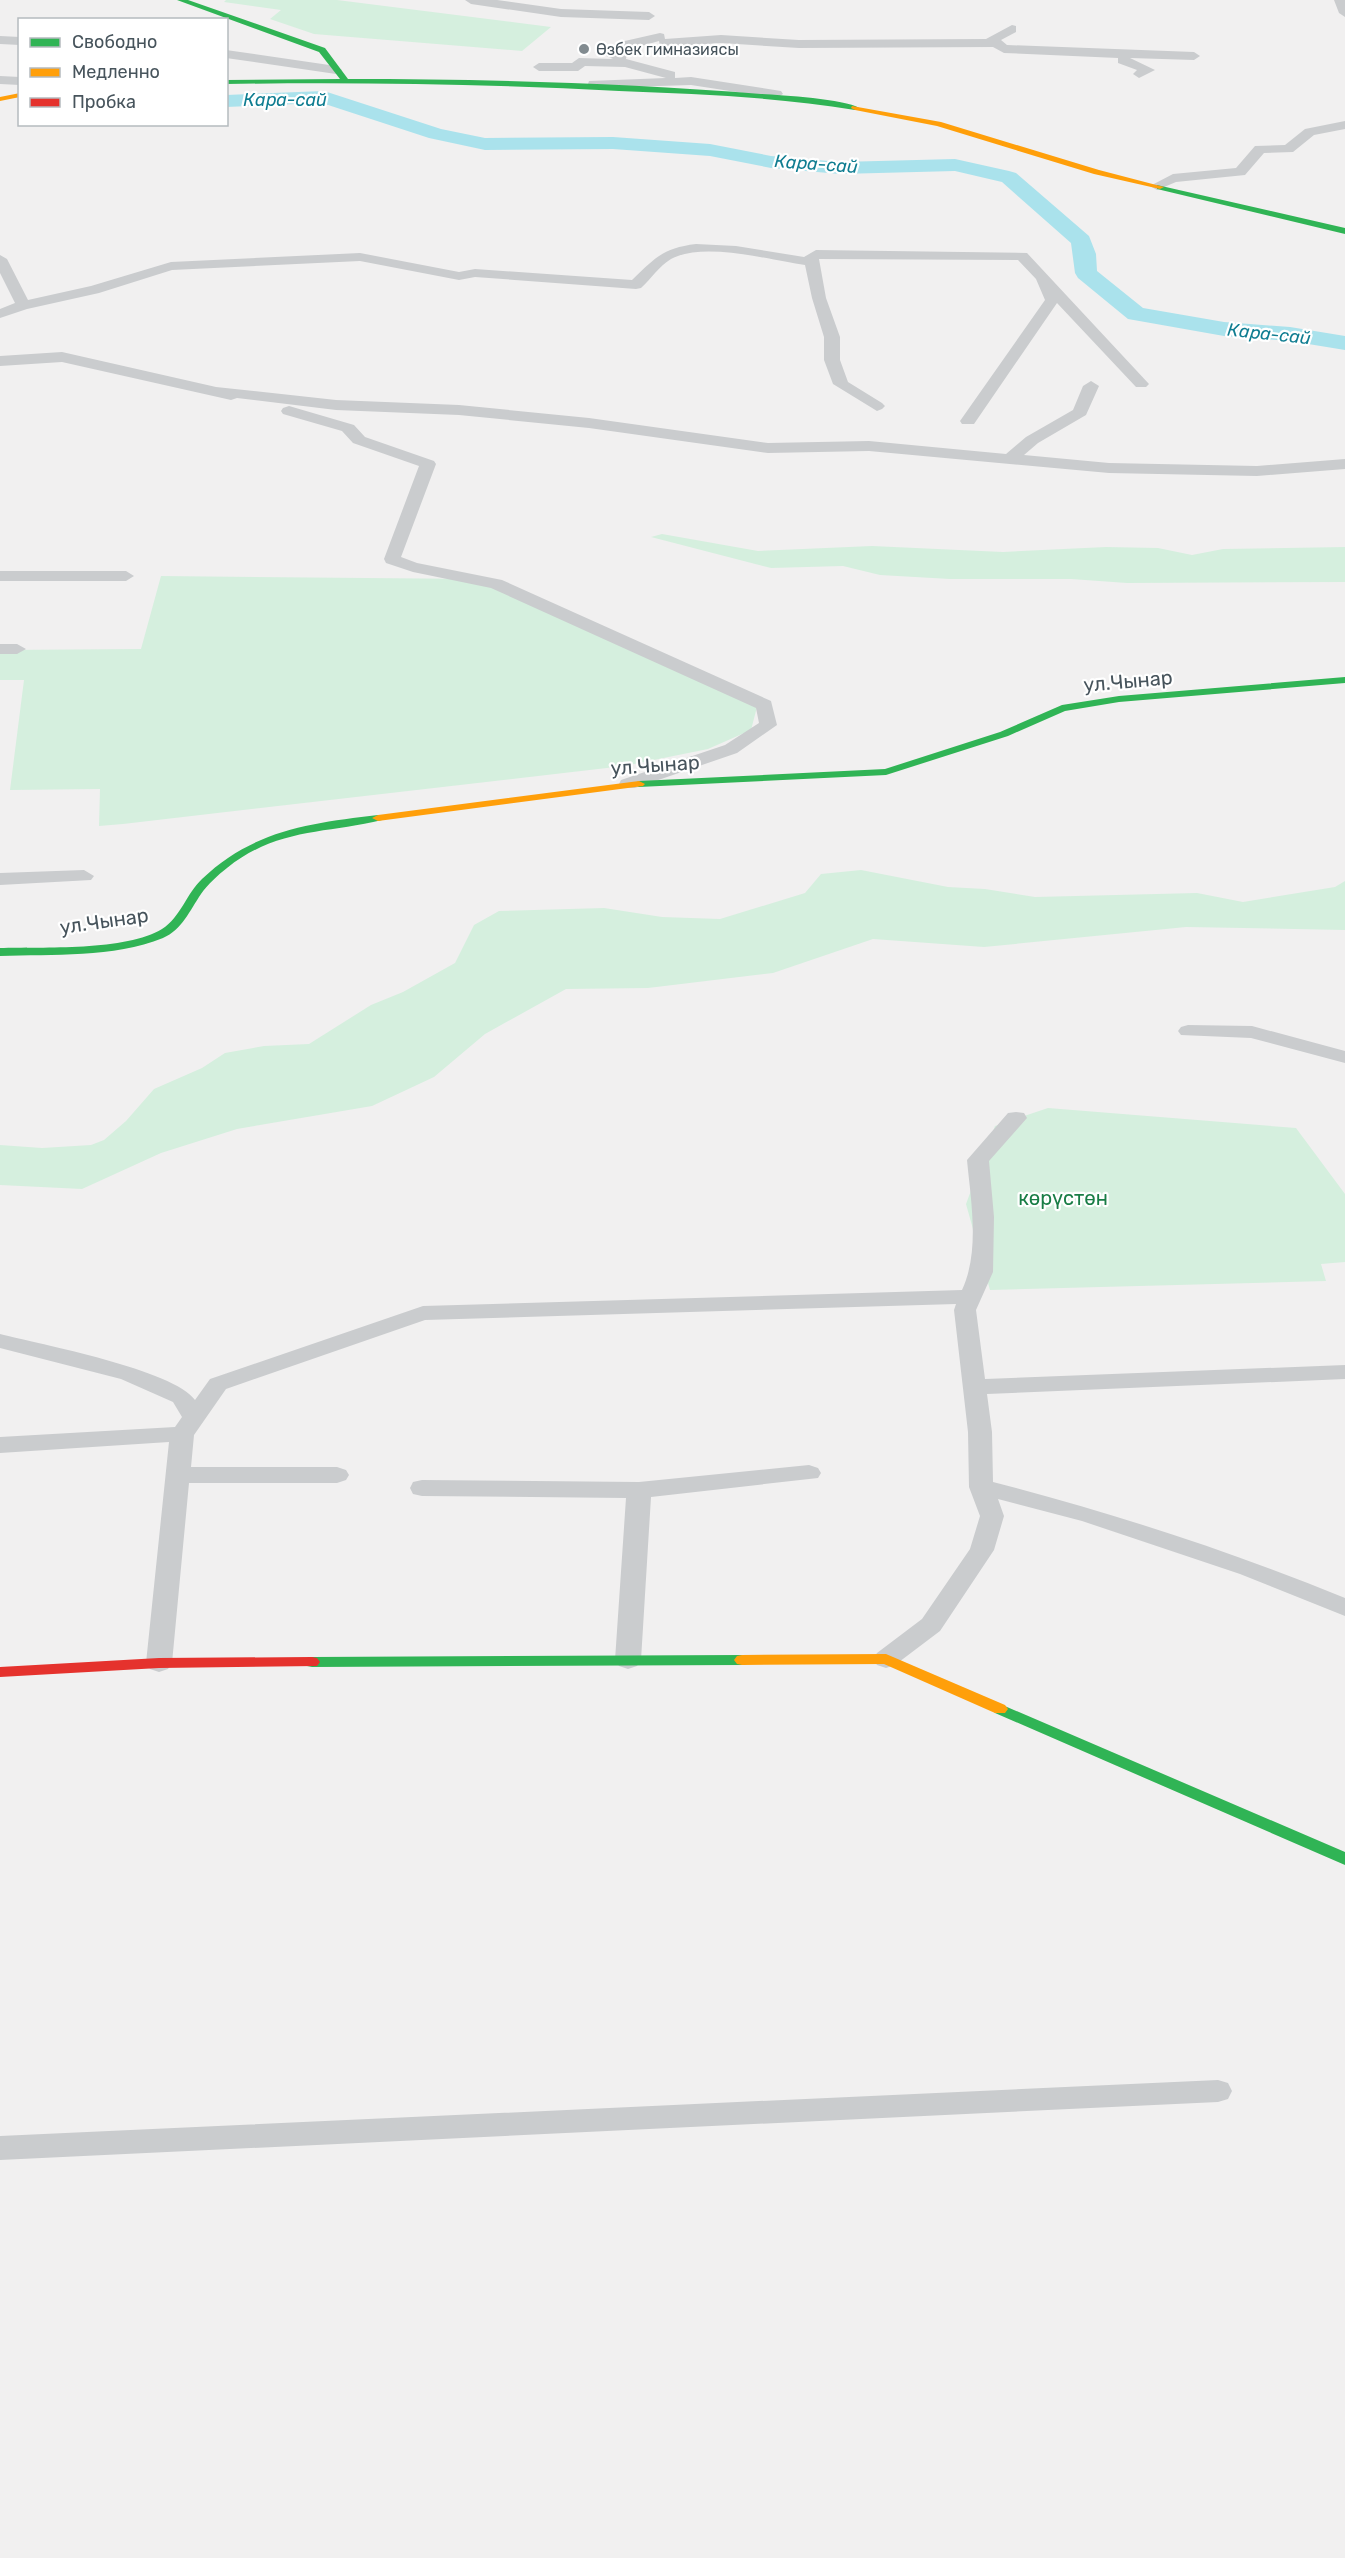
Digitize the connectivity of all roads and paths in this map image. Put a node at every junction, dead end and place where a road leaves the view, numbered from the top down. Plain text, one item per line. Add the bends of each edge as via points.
1 (181, 0) edge
2 (471, 0) edge
3 (641, 0) edge
4 (1340, 0) edge
5 (1345, 13) edge
6 (649, 16) junction
7 (1012, 29) dead end
8 (0, 40) edge
9 (662, 40) junction
10 (18, 41) edge
11 (993, 43) junction
12 (228, 54) edge
13 (1110, 54) junction
14 (1194, 56) dead end
15 (674, 57) dead end
16 (623, 60) junction
17 (539, 67) dead end
18 (1139, 74) dead end
19 (340, 75) junction
20 (0, 80) edge
21 (18, 81) edge
22 (691, 81) junction
23 (228, 82) edge
24 (561, 85) junction
25 (18, 95) edge
26 (804, 98) junction
27 (0, 99) edge
28 (1345, 125) edge
29 (1157, 186) junction
30 (1345, 231) edge
31 (1022, 256) junction
32 (0, 258) edge
33 (812, 262) junction
34 (23, 305) junction
35 (0, 314) edge
36 (2, 364) edge
37 (1141, 384) dead end
38 (1091, 386) dead end
39 (218, 391) junction
40 (877, 406) dead end
41 (968, 421) dead end
42 (1010, 459) junction
43 (1345, 464) edge
44 (0, 576) edge
45 (126, 576) dead end
46 (1345, 680) edge
47 (627, 785) junction
48 (84, 876) dead end
49 (0, 879) edge
50 (0, 952) edge
51 (1188, 1030) dead end
52 (1345, 1057) edge
53 (1016, 1118) dead end
54 (972, 1297) junction
55 (0, 1341) edge
56 (1345, 1372) edge
57 (974, 1387) junction
58 (188, 1426) junction
59 (0, 1445) edge
60 (809, 1473) dead end
61 (178, 1475) junction
62 (337, 1475) dead end
63 (981, 1487) junction
64 (422, 1488) dead end
65 (639, 1490) junction
66 (1345, 1608) edge
67 (886, 1659) junction
68 (628, 1660) junction
69 (159, 1663) junction
70 (0, 1671) edge
71 (1345, 1859) edge
72 (1218, 2091) dead end
73 (0, 2148) edge

1 - 19 street via 322,50
2 - 6 street via 561,12
3 - 6 street
4 - 5 street
6 - 9 street
7 - 11 street via 992,40
8 - 10 street
9 - 11 street
9 - 15 street
9 - 16 street via 620,46 608,54
11 - 13 street via 1004,49
12 - 19 street
13 - 14 street
13 - 18 street via 1149,70
16 - 17 street via 579,62 578,67
16 - 22 street
19 - 23 street
19 - 24 street
20 - 21 street
22 - 24 street
22 - 26 street
24 - 26 street
25 - 27 street
26 - 29 street via 938,124
28 - 29 street via 1310,132 1288,150 1260,149 1240,172 1173,178
29 - 30 street
31 - 33 street via 816,254 811,257
31 - 37 street
31 - 41 street via 1039,275 1052,300
32 - 34 street
33 - 34 street via 700,247 666,256 636,285 475,273 459,276 360,257 171,266 104,287
33 - 40 street via 832,337 832,360 841,384
34 - 35 street
36 - 39 street via 62,357
38 - 42 street via 1080,412 1032,440
39 - 42 street via 336,405 459,410 589,423 768,448 869,446
39 - 47 street via 348,428 359,440 428,464 392,559 496,584 765,705 768,725 731,749
42 - 43 street via 1109,468 1257,471
44 - 45 street
46 - 47 street, ул.Чынар via 1119,699 1062,708 1004,734 886,772
47 - 50 street, ул.Чынар via 295,829 259,842 220,866 170,930 104,945
48 - 49 street
51 - 52 street via 1252,1032
53 - 54 street via 978,1160 982,1272
54 - 57 street via 965,1310
54 - 58 street via 423,1313 218,1384
55 - 58 street via 129,1374 182,1398
56 - 57 street
57 - 63 street
58 - 59 street
58 - 61 street
60 - 65 street
61 - 62 street
61 - 69 street
63 - 66 street via 1089,1515 1249,1568
63 - 67 street via 992,1516 982,1550 931,1625
64 - 65 street
65 - 68 street
67 - 68 street
67 - 71 street
68 - 69 street
69 - 70 street
72 - 73 street

